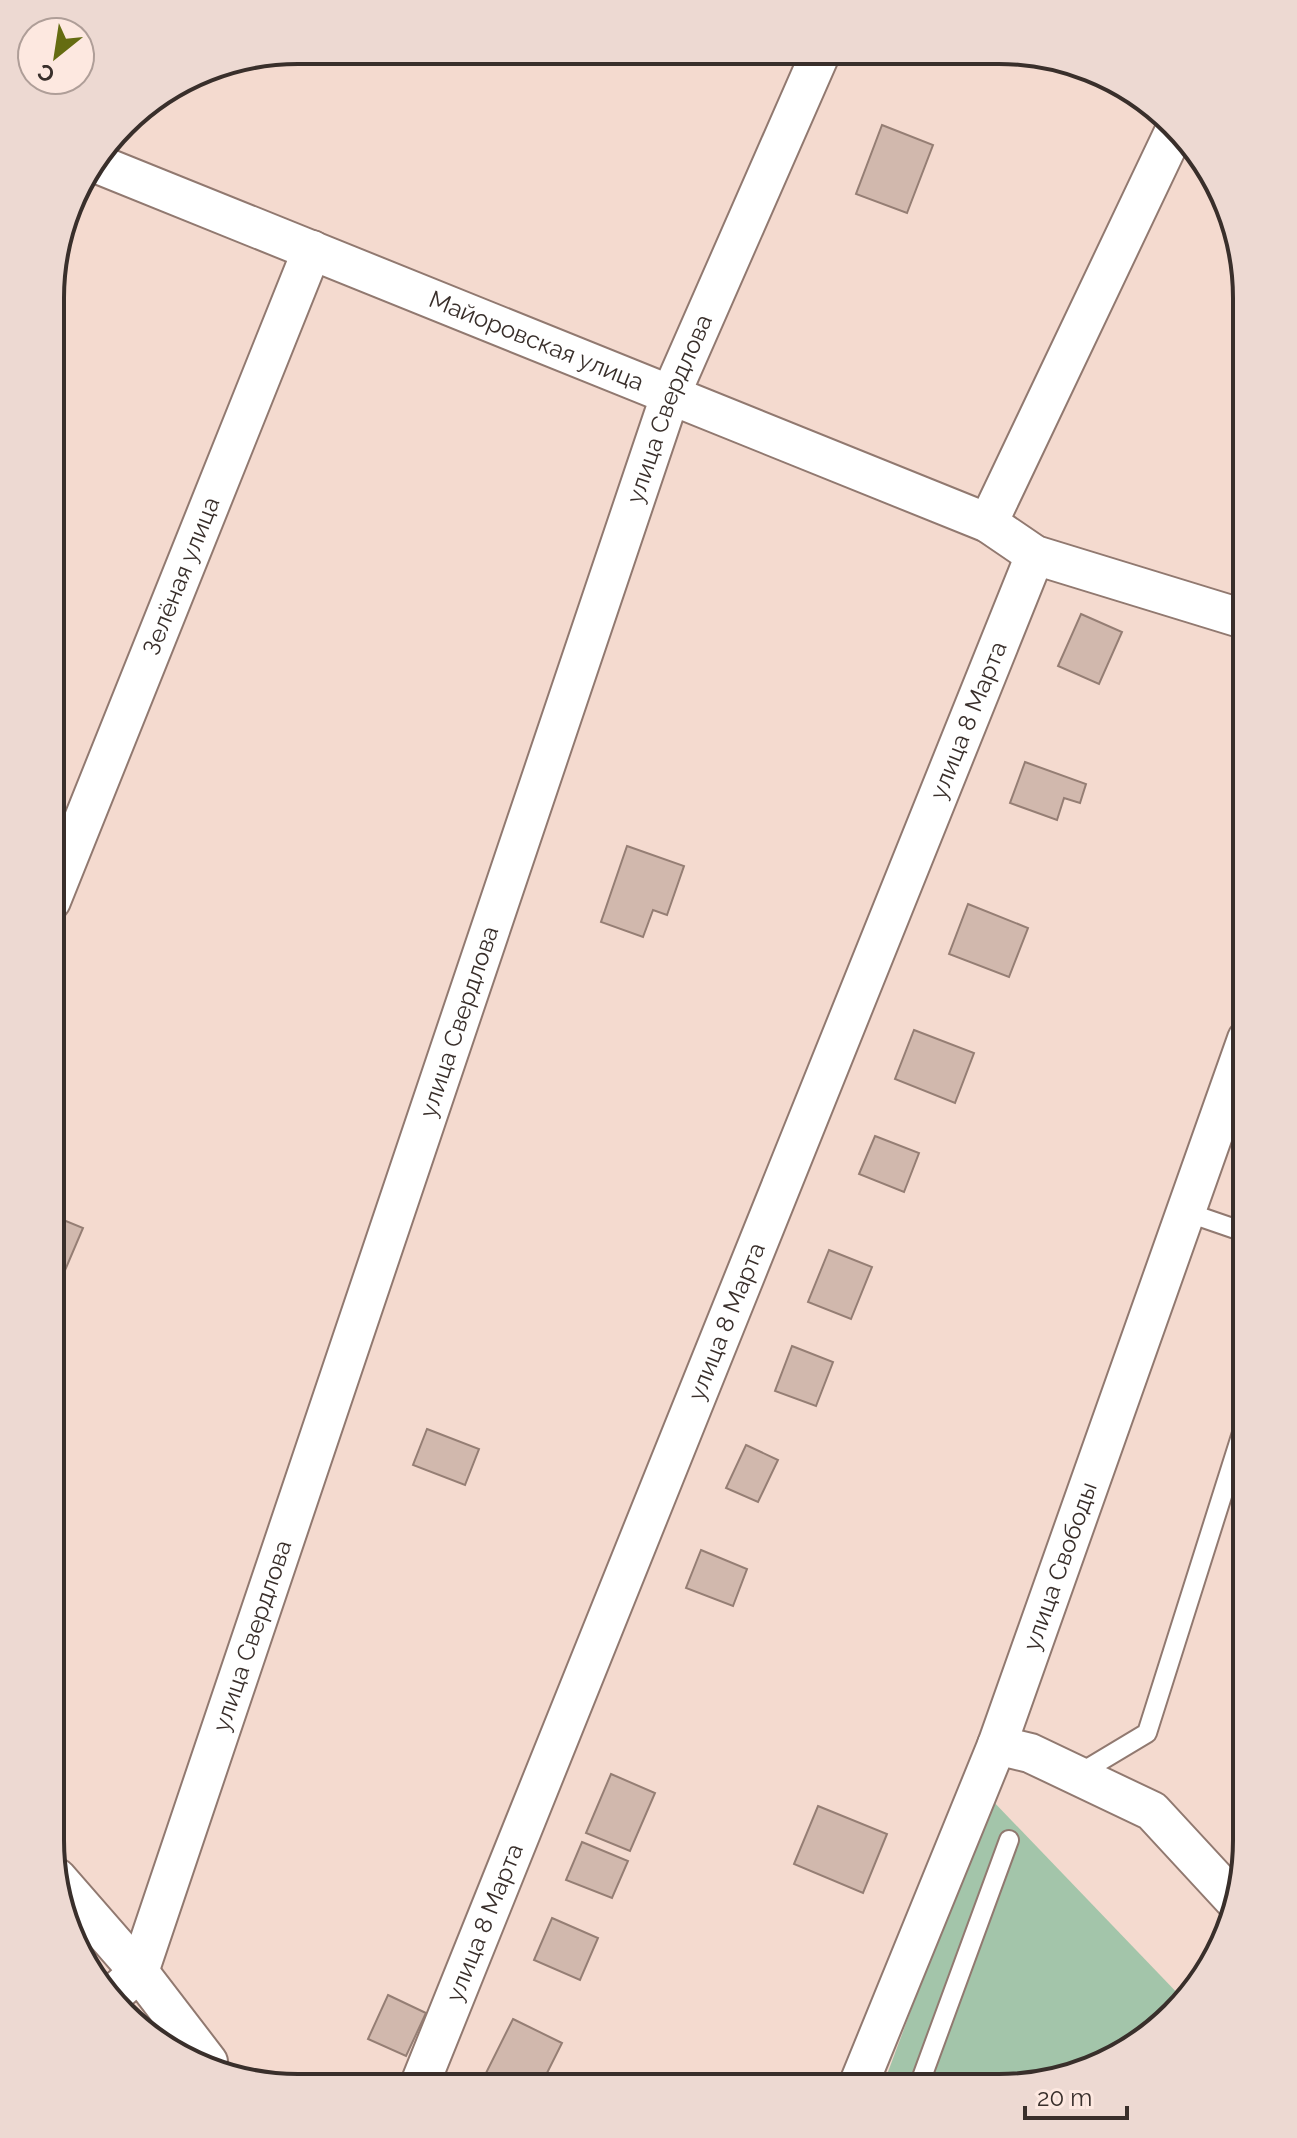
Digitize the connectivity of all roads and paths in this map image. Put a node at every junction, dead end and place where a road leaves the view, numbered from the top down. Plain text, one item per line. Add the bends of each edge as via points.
1 (816, 64) edge
2 (1171, 139) edge
3 (104, 167) edge
4 (312, 250) junction
5 (670, 396) junction
6 (988, 523) junction
7 (1035, 555) junction
8 (1233, 616) edge
9 (64, 869) edge
10 (1232, 1080) edge
11 (1186, 1212) junction
12 (1232, 1228) edge
13 (1232, 1464) edge
14 (997, 1745) junction
15 (1077, 1775) junction
16 (1009, 1840) dead end
17 (1227, 1892) edge
18 (72, 1900) edge
19 (127, 1983) edge
20 (196, 2050) edge
21 (424, 2074) edge
22 (863, 2074) edge
23 (923, 2074) edge

1 - 5 street, улица Свердлова
2 - 6 street
3 - 4 street, Майоровская улица
4 - 5 street, Майоровская улица
4 - 9 street, Зелёная улица
5 - 6 street, Майоровская улица
5 - 19 street, улица Свердлова
6 - 7 street, Майоровская улица
7 - 8 street, Майоровская улица
7 - 21 street, улица 8 Марта
10 - 11 street, улица Свободы
11 - 12 lane
11 - 14 street, улица Свободы
13 - 15 lane via 1147,1733
14 - 15 street via 1030,1753
14 - 22 street, улица Свободы
15 - 17 street via 1152,1811
16 - 23 lane
18 - 19 street
19 - 20 street

